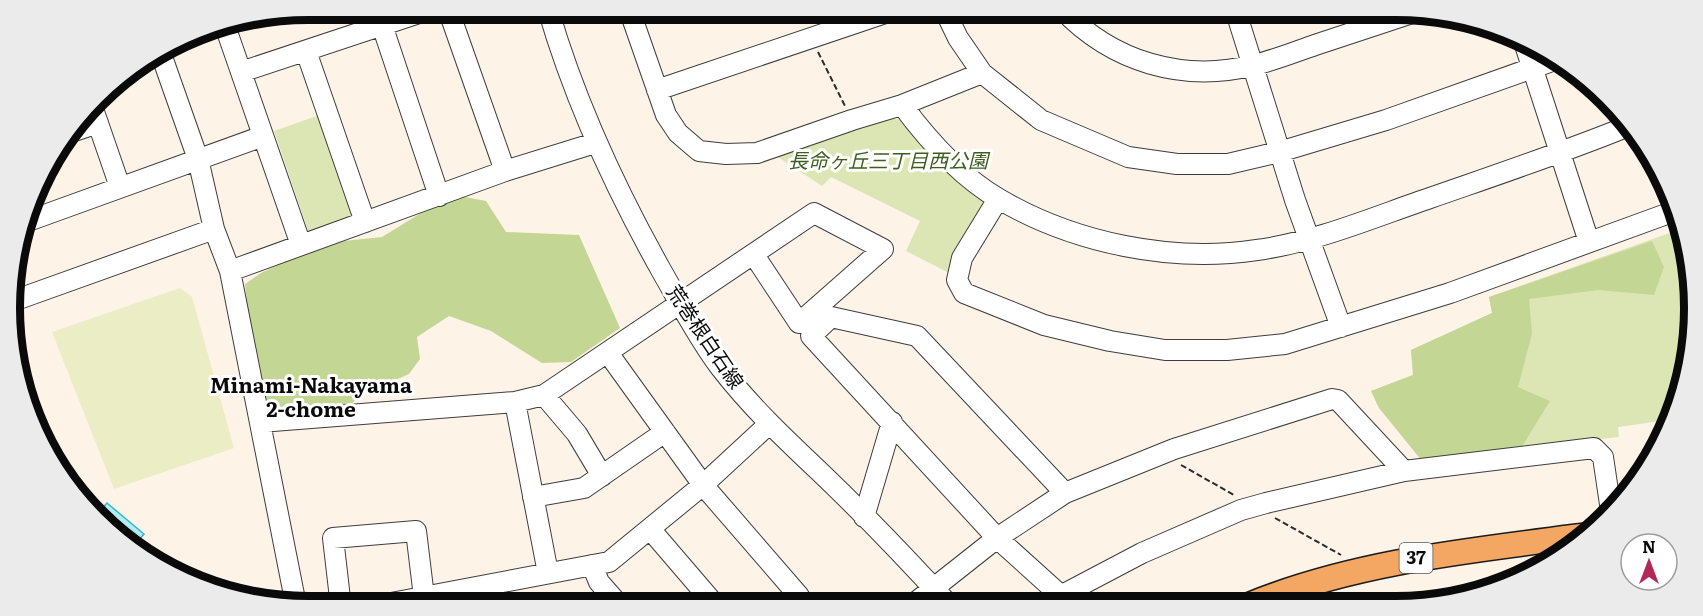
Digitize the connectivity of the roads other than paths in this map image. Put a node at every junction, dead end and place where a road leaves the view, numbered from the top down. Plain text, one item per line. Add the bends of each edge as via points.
1 (397, 20) edge
2 (452, 20) edge
3 (551, 20) edge
4 (633, 20) edge
5 (865, 20) edge
6 (949, 20) edge
7 (1072, 20) edge
8 (1239, 20) edge
9 (1391, 20) edge
10 (382, 25) junction
11 (227, 31) edge
12 (306, 51) junction
13 (1527, 51) edge
14 (163, 59) edge
15 (1547, 63) edge
16 (1255, 65) junction
17 (1532, 69) junction
18 (241, 72) junction
19 (982, 73) junction
20 (657, 90) junction
21 (902, 105) junction
22 (95, 114) edge
23 (1621, 128) edge
24 (263, 136) junction
25 (594, 143) junction
26 (1279, 152) junction
27 (1560, 152) junction
28 (198, 159) junction
29 (505, 171) junction
30 (120, 188) junction
31 (439, 196) junction
32 (998, 199) junction
33 (1668, 214) edge
34 (34, 218) edge
35 (365, 222) junction
36 (214, 229) junction
37 (1308, 238) junction
38 (1589, 242) junction
39 (301, 245) junction
40 (754, 255) junction
41 (230, 271) junction
42 (20, 298) edge
43 (680, 304) junction
44 (1341, 327) junction
45 (608, 353) junction
46 (544, 395) junction
47 (515, 402) junction
48 (260, 422) junction
49 (892, 422) junction
50 (769, 424) junction
51 (665, 432) junction
52 (1404, 471) junction
53 (602, 477) junction
54 (703, 485) junction
55 (1065, 493) junction
56 (533, 497) junction
57 (1609, 501) edge
58 (864, 517) junction
59 (650, 529) junction
60 (1570, 537) edge
61 (997, 538) junction
62 (1540, 558) edge
63 (592, 565) junction
64 (548, 573) junction
65 (477, 587) junction
66 (934, 588) junction
67 (294, 596) edge
68 (340, 596) edge
69 (424, 596) edge
70 (429, 596) edge
71 (480, 596) edge
72 (611, 596) edge
73 (707, 596) edge
74 (799, 596) edge
75 (924, 596) edge
76 (941, 596) edge
77 (1274, 596) edge
78 (1326, 596) edge

1 - 10 street
2 - 29 street
3 - 25 street, 荒巻根白石線
4 - 20 street
5 - 20 street
6 - 19 street
7 - 16 street via 1116,51 1166,70 1217,71
8 - 16 street
9 - 16 street
10 - 12 street
10 - 31 street
11 - 18 street
12 - 18 street
12 - 35 street
13 - 17 street
14 - 28 street
15 - 17 street
16 - 26 street
17 - 26 street
17 - 27 street
18 - 24 street
19 - 21 street
19 - 26 street via 1041,120 1128,157 1177,164 1228,164
20 - 21 street via 678,133 699,151 757,153
21 - 32 street via 925,136
22 - 30 street
23 - 27 street
24 - 28 street
24 - 39 street
25 - 29 street
25 - 43 street, 荒巻根白石線
26 - 37 street
27 - 37 street
27 - 38 street
28 - 30 street
28 - 36 street
29 - 31 street
30 - 34 street
31 - 35 street
32 - 37 street via 1044,222 1109,243 1187,254 1257,250
32 - 44 street via 962,258 957,280 964,293 999,309 1044,325 1165,350 1227,350 1285,344
33 - 38 street
35 - 39 street
36 - 41 street
36 - 42 street
37 - 44 street
38 - 44 street via 1450,293
39 - 41 street
40 - 40 street via 814,213 883,249 799,323
40 - 43 street
41 - 48 street
43 - 45 street
43 - 50 street, 荒巻根白石線 via 720,366
45 - 46 street
45 - 51 street
46 - 47 street
46 - 53 street via 577,434
47 - 48 street
47 - 56 street
48 - 67 street
49 - 55 street via 811,336 831,317 917,336
49 - 58 street
49 - 61 street
50 - 54 street
50 - 58 street, 荒巻根白石線
51 - 53 street
51 - 54 street
52 - 55 street via 1338,400 1332,399 1174,449
52 - 57 street via 1594,448 1603,457
52 - 61 street via 1241,510 1142,553 1066,593 1059,594 1045,583
53 - 56 street via 584,488
54 - 59 street
54 - 74 street
55 - 61 street
56 - 64 street
58 - 66 street, 荒巻根白石線
59 - 63 street via 609,562
59 - 73 street
60 - 77 main road, 37 via 1414,558
61 - 66 street
62 - 78 main road, 37 via 1381,581
63 - 64 street
63 - 72 street via 599,582
64 - 65 street
65 - 70 street
65 - 71 street
66 - 75 street
66 - 76 street, 荒巻根白石線
68 - 69 street via 333,538 416,531

